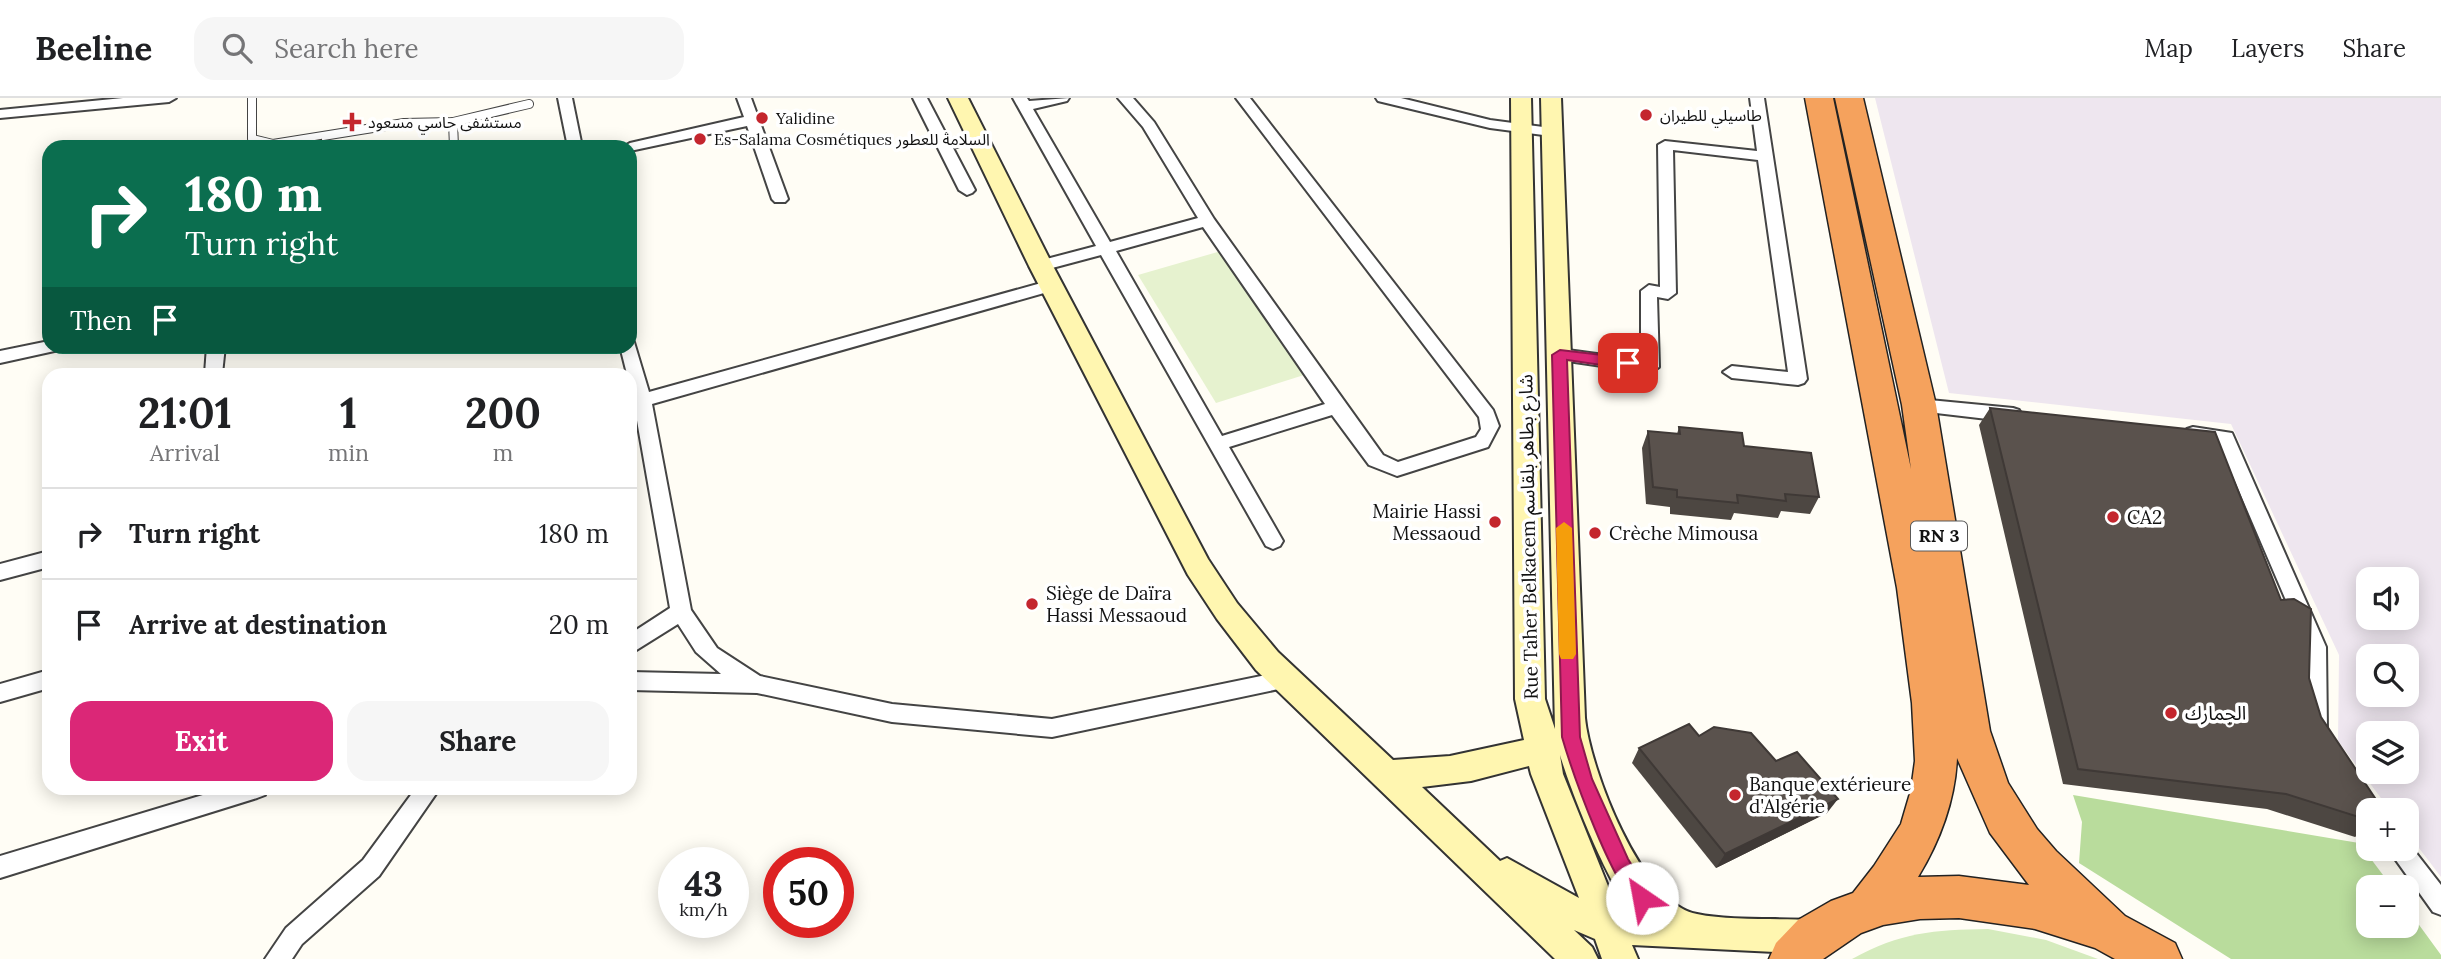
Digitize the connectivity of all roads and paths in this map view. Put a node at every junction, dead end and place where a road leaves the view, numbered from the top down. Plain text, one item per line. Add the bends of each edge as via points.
1 (169, 98) edge
2 (252, 98) edge
3 (565, 98) edge
4 (744, 98) edge
5 (920, 98) edge
6 (958, 98) edge
7 (1062, 98) edge
8 (1125, 98) edge
9 (1243, 98) edge
10 (1383, 98) edge
11 (1521, 98) edge
12 (1550, 98) edge
13 (1757, 98) edge
14 (1819, 98) edge
15 (1849, 98) edge
16 (1022, 102) edge
17 (528, 104) dead end
18 (0, 114) edge
19 (752, 120) junction
20 (453, 122) junction
21 (1536, 130) junction
22 (977, 136) junction
23 (256, 140) edge
24 (297, 140) edge
25 (454, 140) edge
26 (574, 140) edge
27 (637, 145) edge
28 (945, 146) junction
29 (1766, 156) junction
30 (967, 190) dead end
31 (780, 199) dead end
32 (1207, 221) junction
33 (1106, 250) junction
34 (1046, 275) junction
35 (42, 348) edge
36 (1560, 355) junction
37 (0, 357) edge
38 (1732, 372) dead end
39 (637, 402) edge
40 (1919, 405) junction
41 (637, 407) edge
42 (1336, 407) junction
43 (2026, 416) edge
44 (2173, 432) edge
45 (1218, 444) junction
46 (1273, 541) dead end
47 (42, 561) edge
48 (0, 572) edge
49 (681, 611) junction
50 (637, 640) edge
51 (1286, 680) junction
52 (42, 681) edge
53 (637, 681) edge
54 (757, 684) junction
55 (0, 693) edge
56 (1571, 737) junction
57 (2325, 743) edge
58 (1540, 750) junction
59 (1384, 774) junction
60 (234, 795) edge
61 (424, 795) edge
62 (1460, 845) junction
63 (2410, 861) edge
64 (0, 867) edge
65 (2441, 904) edge
66 (1868, 909) junction
67 (1607, 927) junction
68 (1695, 930) junction
69 (2109, 932) junction
70 (1803, 948) edge
71 (277, 959) edge
72 (1580, 959) edge
73 (1620, 959) edge
74 (2159, 959) edge

1 - 18 street
2 - 23 lane via 252,139
3 - 26 street
4 - 19 street
5 - 28 street
6 - 22 main road
7 - 16 street
8 - 32 street via 1149,125
9 - 42 street via 1487,415 1490,433 1471,447 1397,469 1376,460
10 - 21 street via 1490,124
11 - 21 main road, Rue Taher Belkacem شارع بطاهر بلقاسم
12 - 21 main road, Rue Taher Belkacem شارع بطاهر بلقاسم
13 - 29 street
14 - 66 highway, RN 3 via 1920,605 1934,712 1933,788 1916,844
15 - 40 highway, RN 3
16 - 33 street
17 - 20 lane
19 - 27 street
19 - 31 street
20 - 24 lane via 404,122
20 - 25 lane
21 - 36 main road, Rue Taher Belkacem شارع بطاهر بلقاسم
21 - 58 main road, Rue Taher Belkacem شارع بطاهر بلقاسم via 1525,499 1530,699
22 - 28 street
22 - 34 main road
28 - 30 street
29 - 36 street via 1665,145 1668,293 1649,291 1650,366
29 - 38 street via 1798,379
32 - 33 street
32 - 42 street
33 - 34 street
33 - 45 street
34 - 39 street
34 - 51 main road via 1198,567 1248,639
35 - 37 street
36 - 56 main road, Rue Taher Belkacem شارع بطاهر بلقاسم
40 - 43 street
40 - 69 highway, RN 3 via 1969,731 1979,770 1999,811 2028,853 2065,894
41 - 49 street
42 - 45 street
44 - 57 street via 2226,438 2316,648 2316,732
45 - 46 street
47 - 48 street
49 - 50 street
49 - 54 street via 720,666
51 - 54 street via 1052,728 892,713
51 - 59 main road
52 - 55 street
53 - 54 street
56 - 58 main road
56 - 68 main road, Rue Taher Belkacem شارع بطاهر بلقاسم via 1583,779 1630,882 1658,911
58 - 59 main road via 1449,772
58 - 67 main road, Rue Taher Belkacem شارع بطاهر بلقاسم
59 - 62 main road
60 - 64 street
61 - 71 street via 371,868 294,936
62 - 67 main road via 1560,906
62 - 72 main road
63 - 65 street
66 - 69 highway via 1911,899 1970,897 2057,913
66 - 70 highway
67 - 68 main road
67 - 73 main road, Rue Taher Belkacem شارع بطاهر بلقاسم
68 - 70 main road, Rue Taher Belkacem شارع بطاهر بلقاسم
69 - 74 highway

